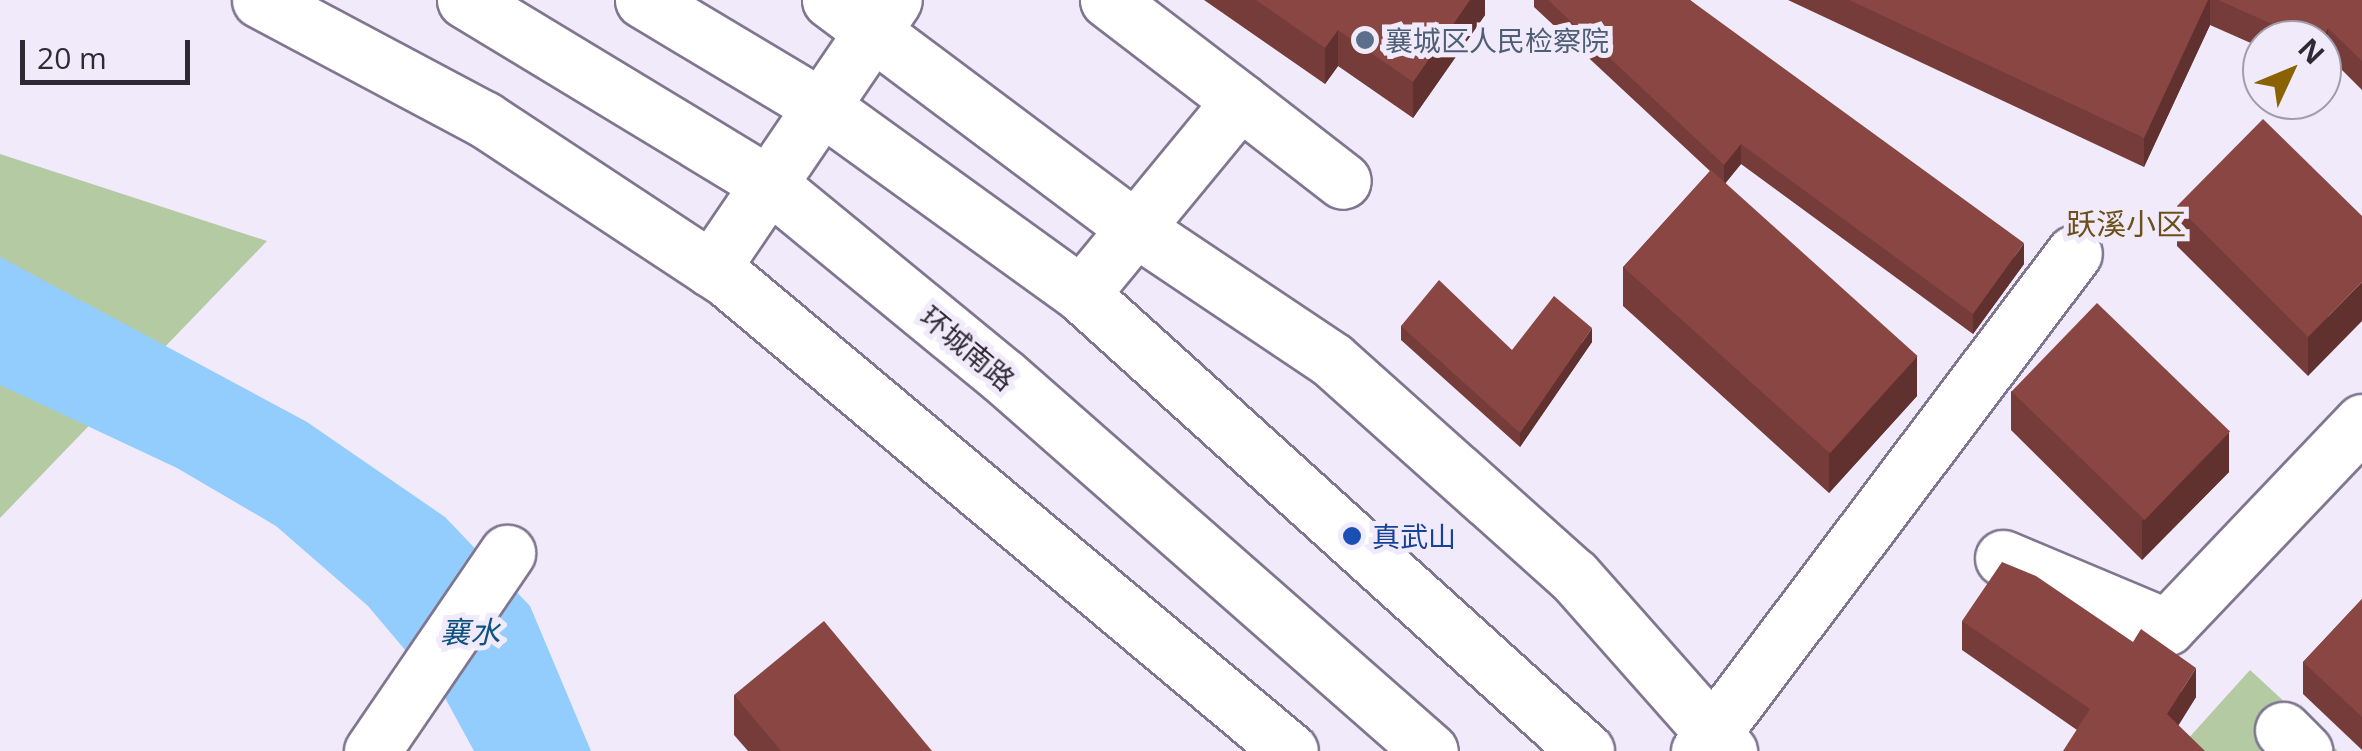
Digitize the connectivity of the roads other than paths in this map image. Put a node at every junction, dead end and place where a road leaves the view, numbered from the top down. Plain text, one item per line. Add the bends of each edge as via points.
1 (260, 0) edge
2 (465, 0) edge
3 (644, 0) edge
4 (1108, 0) edge
5 (866, 9) edge
6 (1240, 101) junction
7 (822, 106) junction
8 (1343, 180) dead end
9 (769, 184) junction
10 (1135, 228) junction
11 (2074, 252) dead end
12 (712, 269) junction
13 (1081, 294) junction
14 (2362, 422) edge
15 (507, 553) dead end
16 (2004, 558) edge
17 (1713, 746) edge
18 (372, 751) edge
19 (1290, 751) edge
20 (1430, 751) edge
21 (1586, 751) edge

1 - 12 main road via 484,119
2 - 9 main road, 环城南路
3 - 7 main road
4 - 6 main road
5 - 7 main road
5 - 10 main road
6 - 8 main road
6 - 10 main road
7 - 9 main road
7 - 13 main road
9 - 12 main road
9 - 20 main road, 环城南路 via 1003,376
10 - 13 main road
10 - 17 main road via 1332,360 1574,576
11 - 17 main road
12 - 19 main road
13 - 21 main road
14 - 16 main road via 2167,627
15 - 18 main road

